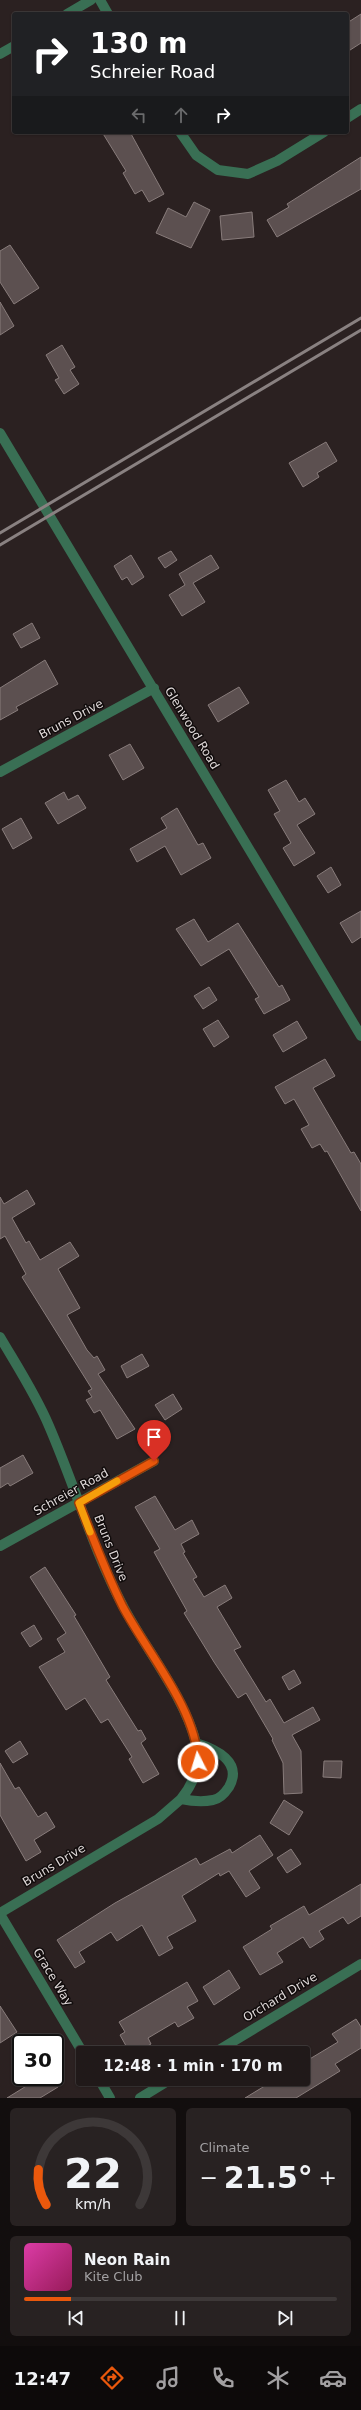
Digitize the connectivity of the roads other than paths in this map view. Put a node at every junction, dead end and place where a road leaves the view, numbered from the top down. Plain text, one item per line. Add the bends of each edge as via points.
1 (90, 0) edge
2 (100, 0) edge
3 (70, 12) edge
4 (107, 12) edge
5 (12, 47) edge
6 (0, 54) edge
7 (361, 109) edge
8 (349, 117) edge
9 (181, 134) edge
10 (321, 134) edge
11 (0, 433) edge
12 (154, 688) junction
13 (0, 772) edge
14 (361, 1036) edge
15 (0, 1337) edge
16 (154, 1461) dead end
17 (79, 1503) junction
18 (0, 1546) edge
19 (196, 1743) junction
20 (181, 1799) junction
21 (0, 1913) edge
22 (361, 1964) edge
23 (79, 2046) edge
24 (226, 2046) edge
25 (103, 2086) edge
26 (160, 2086) edge
27 (110, 2098) edge
28 (140, 2098) edge

1 - 3 street
2 - 4 street
5 - 6 street
7 - 8 street
9 - 10 street via 196,155 218,170 248,174 277,161
11 - 12 street, Glenwood Road
12 - 13 street, Bruns Drive
12 - 14 street, Glenwood Road
15 - 17 street, Bruns Drive via 49,1425
16 - 17 street, Schreier Road
17 - 18 street, Schreier Road
17 - 19 street, Bruns Drive via 104,1568 124,1608 179,1702
19 - 20 street, Bruns Drive via 196,1773
19 - 20 street via 224,1756 232,1766 233,1779 224,1794 214,1800
20 - 21 street, Bruns Drive via 158,1819
21 - 23 street, Grace Way
22 - 24 street, Orchard Drive
25 - 27 street
26 - 28 street

